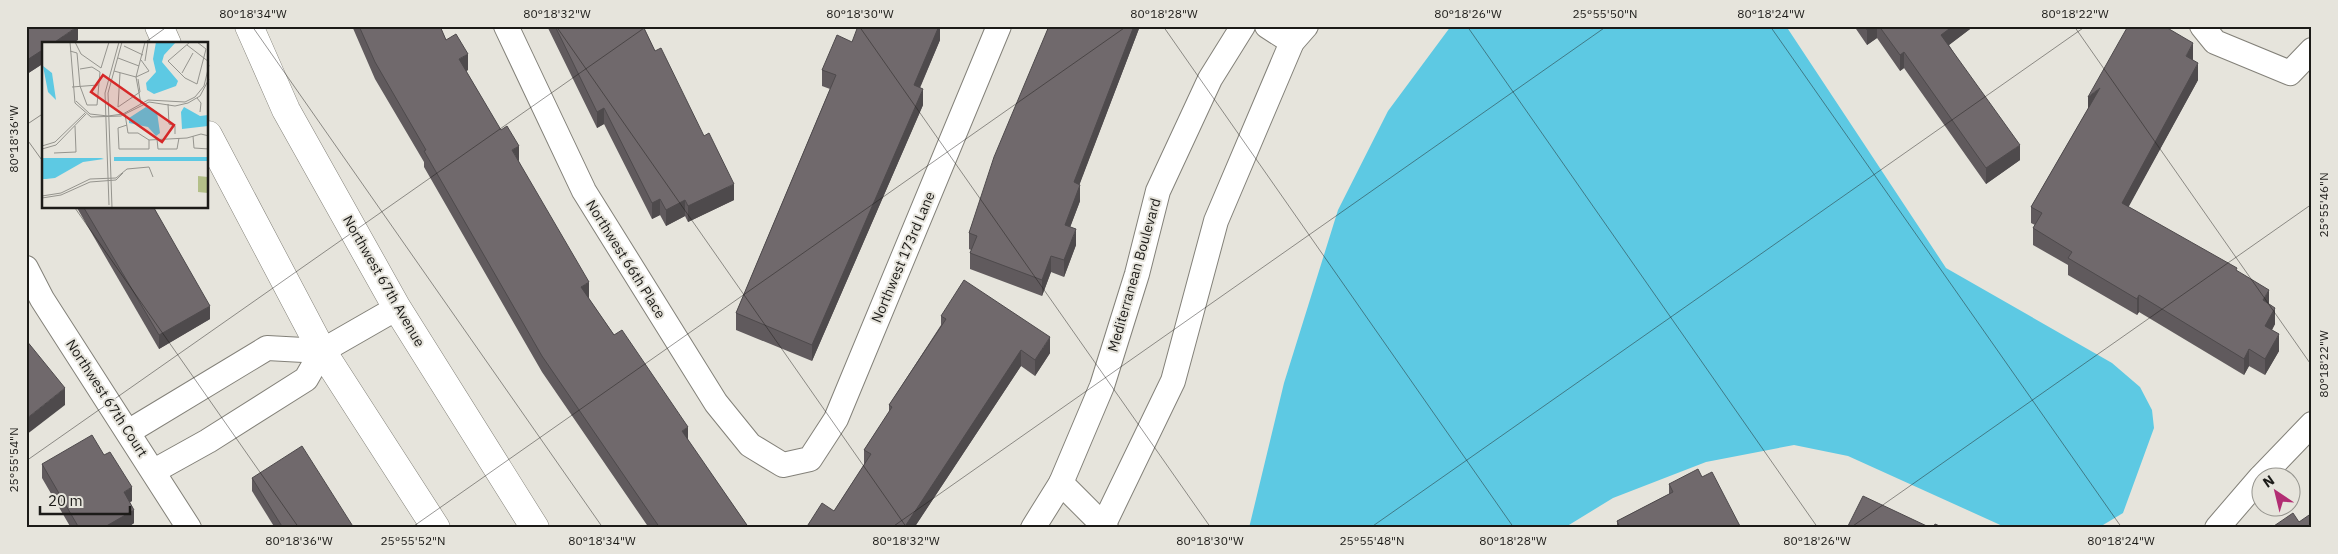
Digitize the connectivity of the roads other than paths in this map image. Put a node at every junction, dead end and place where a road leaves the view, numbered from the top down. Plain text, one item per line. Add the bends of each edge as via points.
1 (159, 26) edge
2 (249, 26) edge
3 (506, 26) edge
4 (999, 26) edge
5 (1243, 26) edge
6 (1267, 26) edge
7 (2202, 26) edge
8 (1299, 34) edge
9 (165, 42) edge
10 (2312, 50) edge
11 (209, 137) edge
12 (26, 268) edge
13 (34, 305) edge
14 (397, 308) junction
15 (322, 351) junction
16 (2312, 424) edge
17 (128, 432) junction
18 (783, 465) joint
19 (2272, 466) edge
20 (154, 471) junction
21 (1060, 483) junction
22 (2250, 490) edge
23 (1104, 527) edge
24 (189, 528) edge
25 (436, 528) edge
26 (535, 528) edge
27 (1033, 528) edge
28 (2217, 528) edge

1 - 9 main road
2 - 14 main road, Northwest 67th Avenue via 286,110
3 - 18 street, Northwest 66th Place via 584,191 711,394 750,445
4 - 18 street, Northwest 173rd Lane via 836,419 810,458
5 - 21 street, Mediterranean Boulevard via 1210,80 1158,191 1137,274 1102,386
6 - 8 street
7 - 10 street via 2215,42 2290,73
8 - 23 street via 1216,221 1173,381
11 - 15 main road
12 - 13 street, Northwest 67th Court
13 - 17 street, Northwest 67th Court
14 - 15 street
14 - 26 main road, Northwest 67th Avenue
15 - 17 street via 267,348
15 - 20 street via 306,379
15 - 25 main road
16 - 19 street
17 - 20 street, Northwest 67th Court
20 - 24 street, Northwest 67th Court
21 - 23 street
21 - 27 street, Mediterranean Boulevard
22 - 28 street

